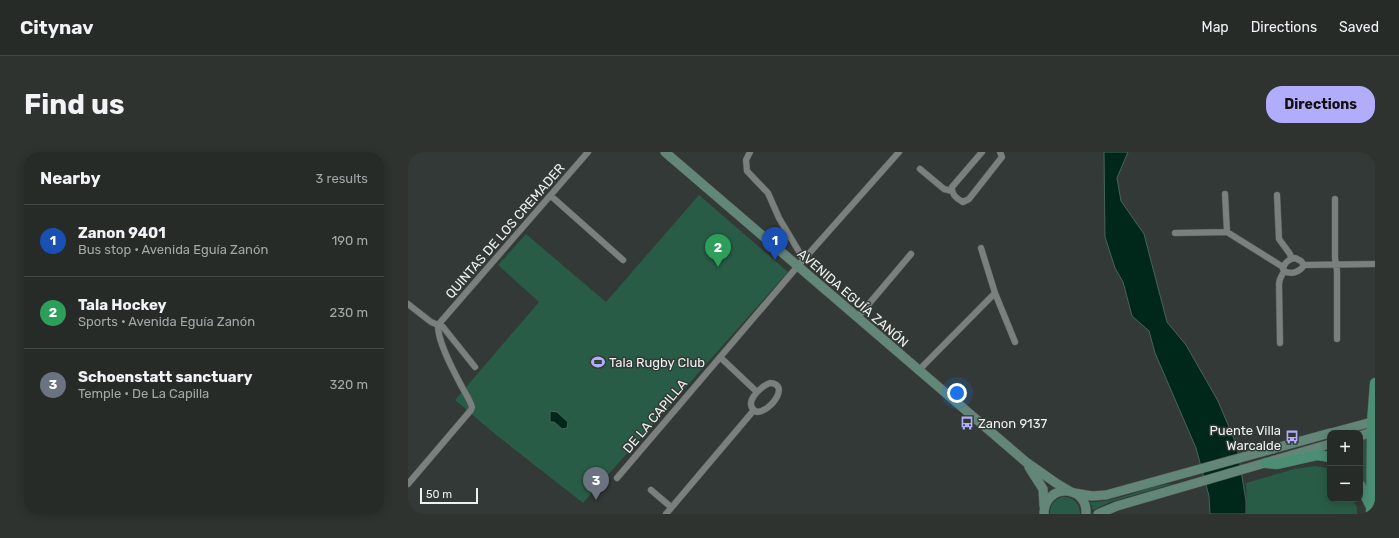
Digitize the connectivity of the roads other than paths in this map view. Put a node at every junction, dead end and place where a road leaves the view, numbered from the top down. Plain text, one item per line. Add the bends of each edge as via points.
1 (588, 152) edge
2 (665, 152) edge
3 (750, 152) edge
4 (899, 152) edge
5 (982, 152) edge
6 (1000, 152) edge
7 (920, 169) dead end
8 (952, 191) junction
9 (1225, 194) dead end
10 (1277, 195) dead end
11 (551, 196) junction
12 (1335, 199) dead end
13 (1227, 232) junction
14 (1175, 233) dead end
15 (981, 248) dead end
16 (911, 254) dead end
17 (1291, 258) junction
18 (623, 260) dead end
19 (800, 263) junction
20 (1375, 264) edge
21 (1304, 265) junction
22 (1336, 266) junction
23 (1284, 269) junction
24 (995, 293) junction
25 (408, 304) edge
26 (858, 318) junction
27 (438, 325) junction
28 (1337, 339) dead end
29 (1015, 342) dead end
30 (1280, 343) dead end
31 (720, 357) junction
32 (475, 367) dead end
33 (918, 371) junction
34 (1375, 383) edge
35 (757, 392) junction
36 (754, 410) junction
37 (1374, 427) edge
38 (1352, 430) edge
39 (1327, 434) edge
40 (1363, 434) edge
41 (1327, 445) edge
42 (1327, 457) edge
43 (1026, 462) junction
44 (1262, 464) junction
45 (617, 478) dead end
46 (408, 484) edge
47 (651, 490) dead end
48 (1072, 492) junction
49 (1363, 492) edge
50 (671, 507) junction
51 (1371, 510) edge
52 (1044, 512) edge
53 (666, 514) edge
54 (1086, 514) edge
55 (1098, 514) edge

1 - 11 street, QUINTAS DE LOS CREMADER
2 - 19 main road, AVENIDA EGUÍA ZANÓN
3 - 19 street via 746,160 747,171 768,194
4 - 19 street, DE LA CAPILLA
5 - 8 street via 952,187
6 - 8 street via 1002,157 969,199 963,202 957,199
7 - 8 street via 944,189
9 - 13 street
10 - 17 street via 1279,239
11 - 18 street
11 - 27 street, QUINTAS DE LOS CREMADER
12 - 22 street
13 - 14 street
13 - 23 street
15 - 24 street
16 - 26 street
17 - 21 street via 1297,258
17 - 23 street
19 - 26 main road, AVENIDA EGUÍA ZANÓN
19 - 31 street, DE LA CAPILLA
20 - 22 street
21 - 22 street
21 - 23 street via 1296,272 1290,273
22 - 28 street
23 - 30 street via 1279,284
24 - 29 street
24 - 33 street
25 - 27 street
26 - 33 main road, AVENIDA EGUÍA ZANÓN
27 - 32 street via 448,332
27 - 46 street via 437,330 444,350 472,407
31 - 35 street
31 - 45 street, DE LA CAPILLA
33 - 43 main road, AVENIDA EGUÍA ZANÓN
34 - 37 main road
35 - 36 street via 752,403
35 - 36 street via 765,384 770,383 775,383 779,389 776,398 766,409 757,412
36 - 50 street
37 - 38 main road
37 - 40 main road
37 - 51 main road
39 - 48 main road via 1101,496
41 - 44 main road
42 - 44 main road via 1317,455 1277,464
43 - 48 main road, AVENIDA EGUÍA ZANÓN
43 - 52 main road, AVENIDA EGUÍA ZANÓN via 1043,489
44 - 55 main road via 1117,506
47 - 50 street
48 - 52 main road via 1063,491 1053,495 1046,503
48 - 54 main road via 1081,497
49 - 51 main road
50 - 53 street

